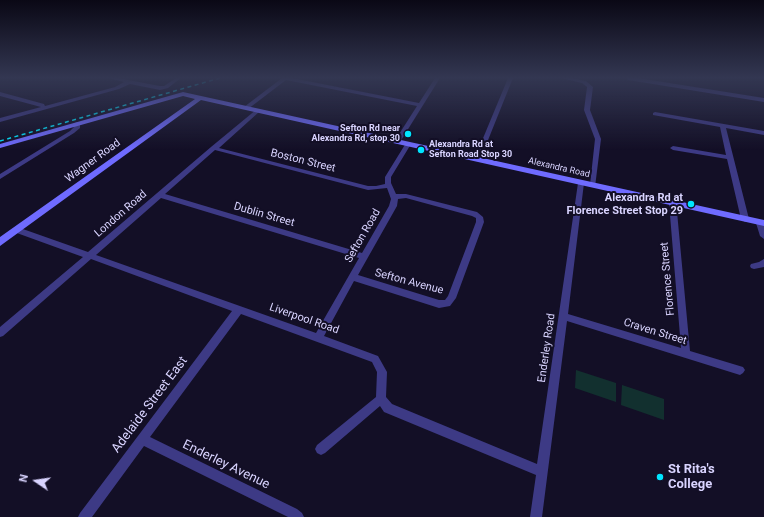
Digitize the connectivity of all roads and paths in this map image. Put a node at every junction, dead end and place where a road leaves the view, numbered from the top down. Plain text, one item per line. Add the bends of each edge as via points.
1 (31, 102) edge
2 (66, 102) edge
3 (152, 102) edge
4 (194, 102) edge
5 (219, 102) edge
6 (254, 102) edge
7 (406, 102) edge
8 (422, 102) edge
9 (501, 102) edge
10 (588, 102) edge
11 (420, 105) junction
12 (44, 108) junction
13 (246, 108) junction
14 (257, 111) junction
15 (655, 114) dead end
16 (0, 120) edge
17 (77, 124) junction
18 (722, 125) junction
19 (764, 133) edge
20 (397, 142) junction
21 (408, 144) junction
22 (0, 146) edge
23 (213, 148) junction
24 (673, 148) dead end
25 (730, 158) junction
26 (477, 160) junction
27 (0, 177) edge
28 (581, 183) junction
29 (593, 185) junction
30 (389, 186) junction
31 (159, 196) junction
32 (394, 197) junction
33 (673, 203) junction
34 (745, 219) junction
35 (762, 223) edge
36 (17, 230) junction
37 (764, 236) edge
38 (0, 242) edge
39 (89, 256) junction
40 (364, 256) junction
41 (764, 262) edge
42 (754, 266) dead end
43 (352, 277) junction
44 (239, 309) junction
45 (563, 316) junction
46 (0, 333) edge
47 (318, 337) junction
48 (686, 354) junction
49 (740, 370) dead end
50 (381, 399) junction
51 (142, 439) junction
52 (322, 449) dead end
53 (542, 472) junction
54 (84, 517) edge
55 (298, 517) edge
56 (536, 517) edge

1 - 12 street
2 - 12 street
3 - 17 street, Alexandra Road
4 - 36 street, Wagner Road
5 - 13 street, Alexandra Road
6 - 13 street
7 - 11 street
8 - 11 street
9 - 26 street
10 - 29 street via 587,110 598,139
11 - 20 street
12 - 16 street
13 - 14 street, Alexandra Road
14 - 20 street, Alexandra Road
14 - 23 street, London Road
15 - 18 street
17 - 22 street, Alexandra Road
17 - 27 street via 78,128
18 - 19 street
18 - 25 street
20 - 21 street, Alexandra Road
21 - 26 street, Alexandra Road
21 - 30 street via 388,177
23 - 30 street, Boston Street via 368,188
23 - 31 street, London Road
24 - 25 street
25 - 34 street
26 - 28 street, Alexandra Road
28 - 29 street, Alexandra Road
28 - 45 street, Enderley Road
29 - 33 street, Alexandra Road
30 - 32 street
31 - 39 street, London Road
31 - 40 street, Dublin Street
32 - 40 street, Sefton Road via 393,206
32 - 43 street, Sefton Avenue via 406,196 480,217 452,298 439,304
33 - 34 street, Alexandra Road
33 - 48 street, Florence Street
34 - 35 street, Alexandra Road
35 - 37 street
36 - 38 street, Wagner Road
36 - 39 street, Liverpool Road
39 - 44 street, Liverpool Road
39 - 46 street, London Road
40 - 43 street, Sefton Road
41 - 42 street
43 - 47 street, Sefton Road
44 - 47 street, Liverpool Road
44 - 51 street, Adelaide Street East
45 - 48 street, Craven Street
45 - 53 street, Enderley Road
47 - 50 street, Liverpool Road via 375,359 382,372
48 - 49 street, Craven Street
50 - 52 street
50 - 53 street via 394,412
51 - 54 street, Adelaide Street East
51 - 55 street, Enderley Avenue
53 - 56 street, Enderley Road

